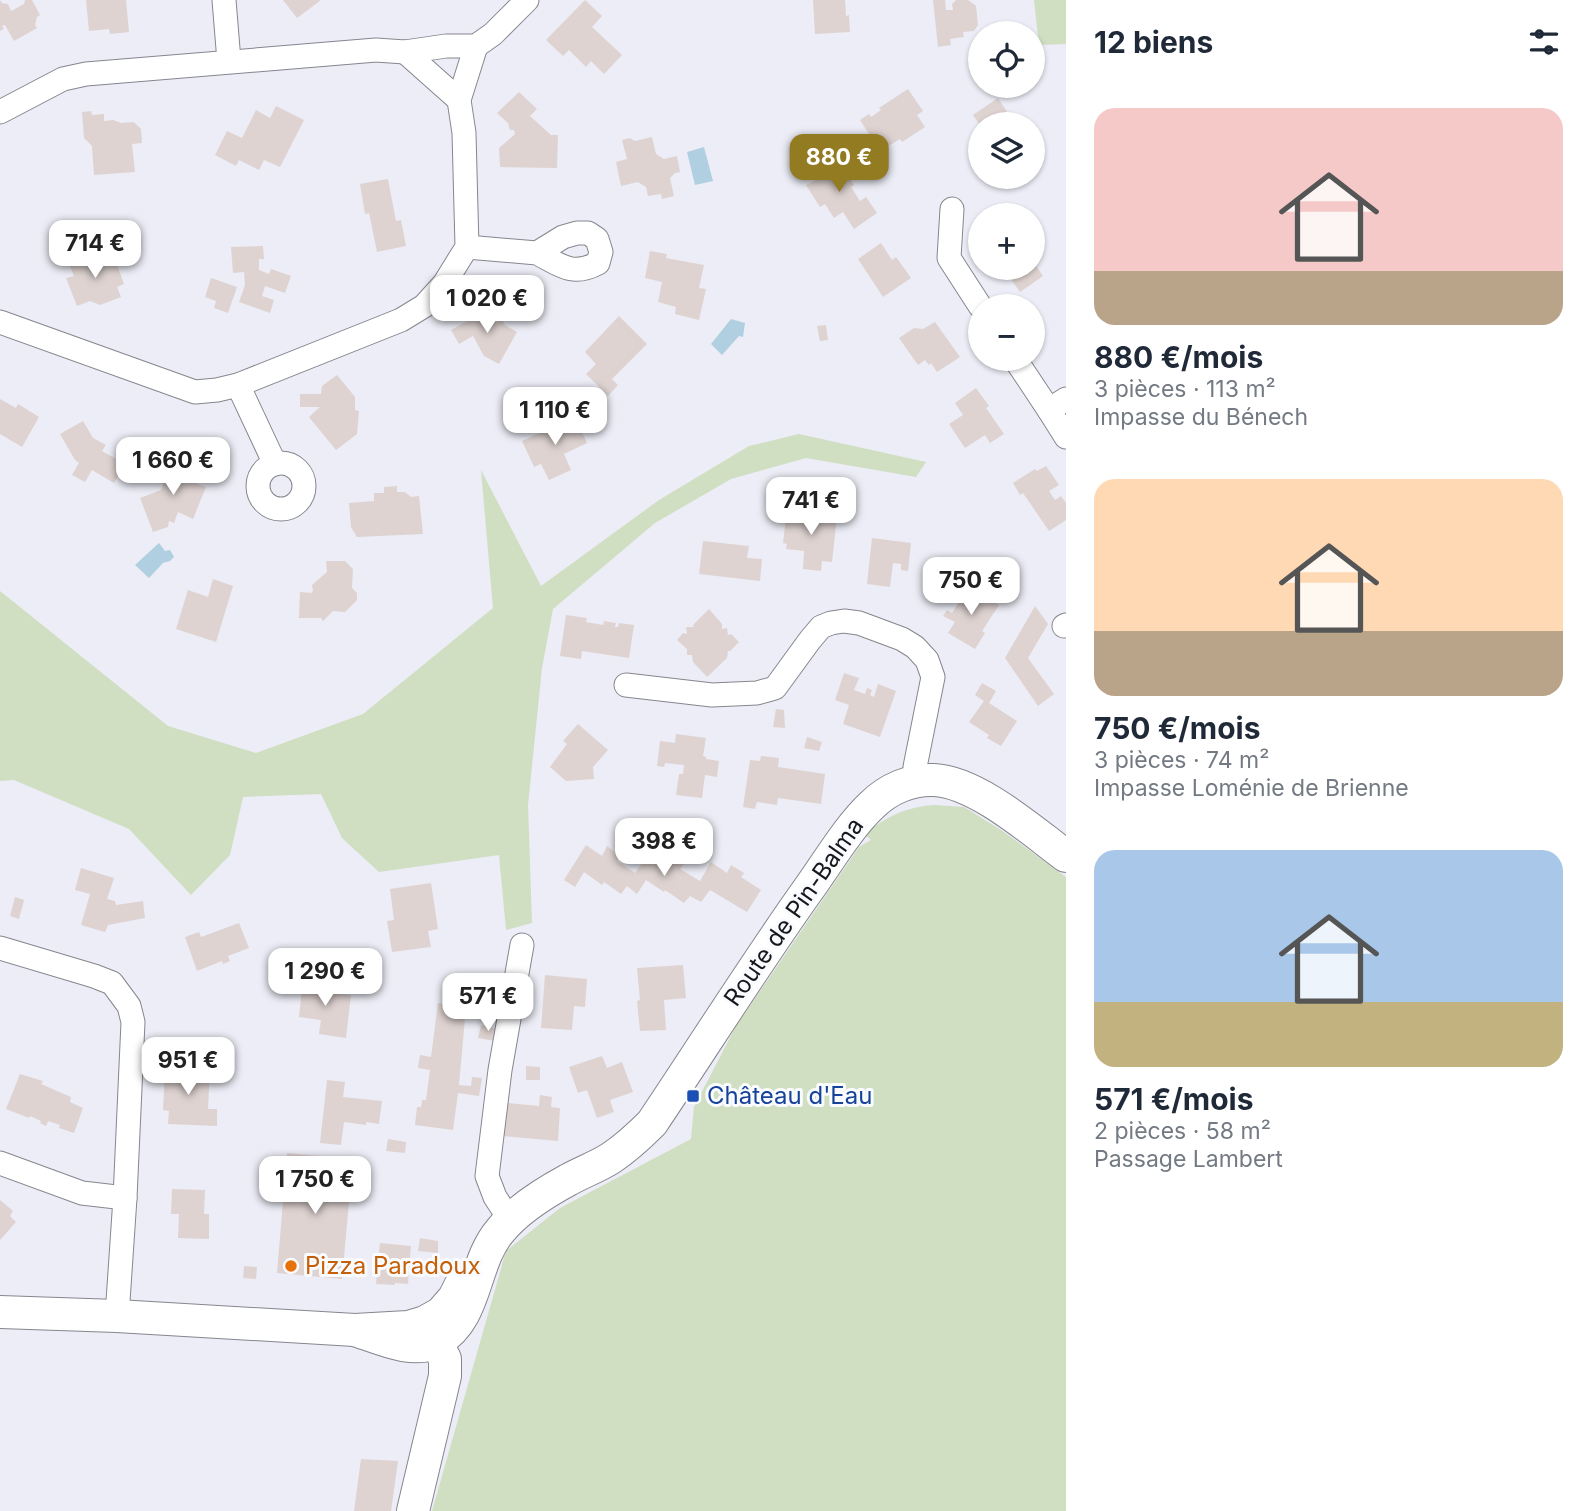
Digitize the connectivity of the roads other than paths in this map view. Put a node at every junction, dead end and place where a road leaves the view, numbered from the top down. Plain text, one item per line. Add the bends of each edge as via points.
1 (224, 0) edge
2 (527, 0) edge
3 (476, 46) junction
4 (405, 52) junction
5 (229, 61) junction
6 (459, 100) junction
7 (0, 112) edge
8 (952, 209) dead end
9 (467, 247) junction
10 (537, 253) dead end
11 (973, 294) edge
12 (0, 322) edge
13 (1026, 371) edge
14 (238, 385) junction
15 (1057, 405) edge
16 (1066, 437) edge
17 (275, 464) dead end
18 (626, 685) dead end
19 (921, 781) junction
20 (1066, 856) edge
21 (522, 945) dead end
22 (0, 948) edge
23 (0, 1163) edge
24 (125, 1198) junction
25 (504, 1211) junction
26 (0, 1312) edge
27 (117, 1317) junction
28 (431, 1332) junction
29 (413, 1511) edge

1 - 5 street
2 - 3 street
3 - 4 street
3 - 6 street
4 - 5 street
4 - 6 street
5 - 7 street via 63,79
6 - 9 street
8 - 11 street via 949,258
9 - 10 street
9 - 14 street via 444,284 424,306 401,320
12 - 14 street via 195,392
13 - 15 street
14 - 17 street
15 - 16 street
18 - 19 street via 712,695 757,693 775,688 821,627 844,621 859,624 902,639 927,660 933,677 915,767
19 - 20 street, Route de Pin-Balma via 954,783 974,791
19 - 25 street, Route de Pin-Balma via 883,795 854,825 652,1123 610,1159 569,1179 512,1192
21 - 25 street via 487,1176
22 - 24 street via 112,983 129,1006 133,1022
23 - 24 street via 82,1194
24 - 27 street
25 - 28 street, Route de Pin-Balma via 485,1219 463,1280
26 - 27 street
27 - 28 street via 355,1330 408,1327
28 - 29 street via 444,1359 445,1376

